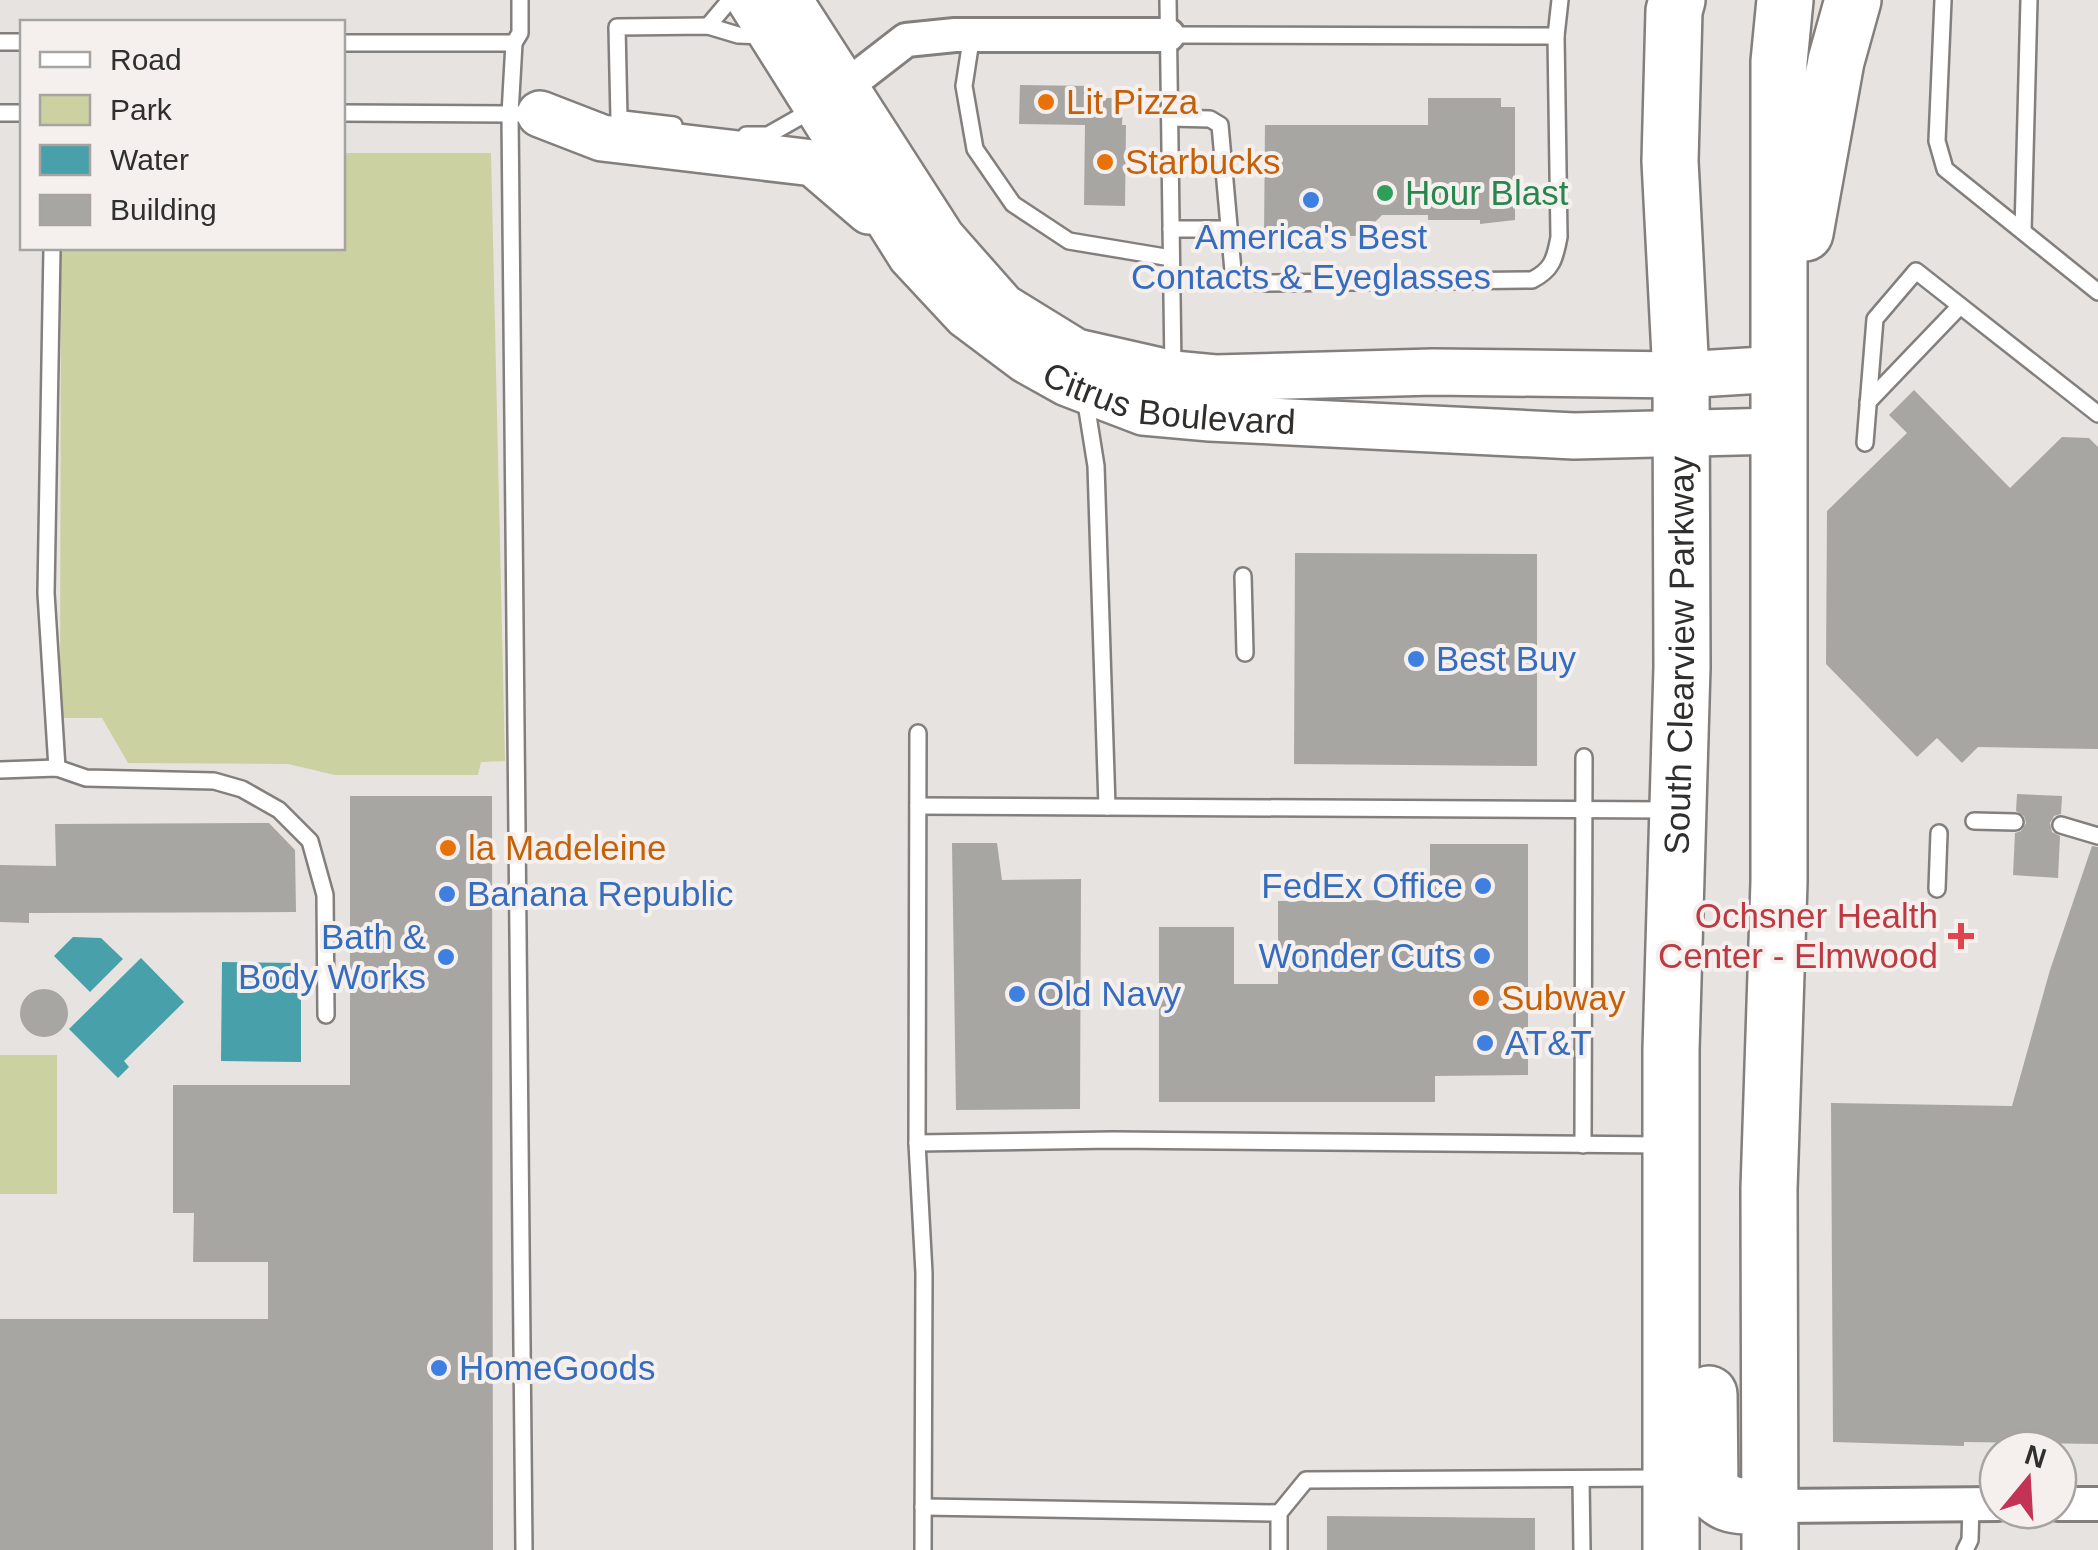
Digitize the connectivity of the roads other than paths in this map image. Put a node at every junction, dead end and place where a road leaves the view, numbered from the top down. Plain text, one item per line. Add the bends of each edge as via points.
1 (520, 0) edge
2 (730, 0) edge
3 (1168, 0) edge
4 (1560, 0) edge
5 (1786, 0) edge
6 (1853, 0) edge
7 (1944, 0) edge
8 (2029, 0) edge
9 (1675, 4) edge
10 (778, 13) edge
11 (708, 26) junction
12 (972, 34) junction
13 (1168, 34) junction
14 (1556, 36) junction
15 (514, 42) junction
16 (345, 43) edge
17 (832, 97) junction
18 (345, 114) edge
19 (525, 114) junction
20 (620, 118) junction
21 (1170, 118) junction
22 (694, 129) dead end
23 (724, 132) dead end
24 (1228, 228) junction
25 (1171, 229) junction
26 (2022, 232) junction
27 (900, 238) junction
28 (52, 250) edge
29 (1171, 258) junction
30 (2098, 292) edge
31 (1960, 306) junction
32 (1780, 369) junction
33 (1173, 374) junction
34 (1681, 375) junction
35 (1083, 390) junction
36 (1868, 402) junction
37 (2098, 414) edge
38 (1778, 431) junction
39 (1680, 433) junction
40 (1865, 443) dead end
41 (1243, 576) dead end
42 (1245, 653) dead end
43 (918, 733) dead end
44 (1584, 757) dead end
45 (57, 768) junction
46 (0, 770) edge
47 (918, 806) junction
48 (1107, 807) junction
49 (1584, 808) junction
50 (1678, 810) junction
51 (1974, 821) dead end
52 (2016, 822) dead end
53 (2061, 825) dead end
54 (1939, 833) dead end
55 (2098, 836) edge
56 (1937, 889) dead end
57 (326, 1014) dead end
58 (1671, 1050) junction
59 (917, 1143) junction
60 (1582, 1145) junction
61 (1671, 1145) junction
62 (1581, 1478) junction
63 (1671, 1478) junction
64 (1978, 1505) edge
65 (923, 1507) junction
66 (1278, 1513) junction
67 (1978, 1522) edge
68 (1770, 1528) edge
69 (1970, 1547) edge
70 (524, 1550) edge
71 (923, 1550) edge
72 (1279, 1550) edge
73 (1582, 1550) edge
74 (1671, 1550) edge

1 - 15 lane
2 - 11 lane
3 - 13 lane
4 - 14 lane
5 - 32 highway via 1779,62
6 - 32 highway via 1836,60
7 - 26 lane via 1937,141 1944,169
8 - 26 lane
9 - 34 highway, South Clearview Parkway via 1670,162
10 - 11 lane via 738,35
10 - 17 street, Citrus Boulevard
11 - 20 lane via 617,27
12 - 13 street
12 - 17 street via 906,40
12 - 29 lane via 964,86 976,150 1013,204 1069,242
13 - 14 lane
13 - 21 lane
14 - 24 lane via 1559,237 1548,272 1532,280 1262,283 1233,271
15 - 16 lane
15 - 19 lane
17 - 23 lane via 768,135
17 - 27 street, Citrus Boulevard
17 - 33 street, Citrus Boulevard via 1003,307 1076,352
18 - 19 lane
19 - 20 lane
19 - 27 street via 602,138 812,163
19 - 70 lane
20 - 22 lane
21 - 24 lane via 1220,125
21 - 25 lane
24 - 25 lane
25 - 29 lane
26 - 30 lane
27 - 35 street, Citrus Boulevard via 966,316 1026,360
28 - 45 lane via 46,594
29 - 33 lane
31 - 36 lane
31 - 36 lane via 1916,271 1875,319
31 - 37 lane
32 - 34 street, Citrus Boulevard
32 - 38 highway
33 - 34 street, Citrus Boulevard
34 - 39 highway, South Clearview Parkway
35 - 39 street, Citrus Boulevard via 1142,412 1210,418 1574,436
35 - 48 lane via 1096,466
36 - 40 lane
38 - 39 street, Citrus Boulevard
38 - 68 highway
39 - 50 highway, South Clearview Parkway
41 - 42 lane
43 - 47 lane
44 - 49 lane
45 - 46 lane
45 - 57 lane via 86,778 214,781 278,810 310,841 325,896
47 - 48 lane
47 - 59 lane
48 - 49 lane
49 - 50 lane
49 - 60 lane
50 - 58 highway, South Clearview Parkway
51 - 52 lane
53 - 55 lane
54 - 56 lane
58 - 61 highway, South Clearview Parkway
58 - 68 highway via 1709,1130 1710,1488 1717,1499
59 - 60 lane
59 - 65 lane
60 - 61 lane
61 - 63 highway, South Clearview Parkway
62 - 63 lane
62 - 66 lane via 1306,1480
62 - 73 lane
63 - 74 highway, South Clearview Parkway
64 - 68 street
65 - 66 lane
65 - 71 lane
66 - 72 lane
67 - 69 lane

